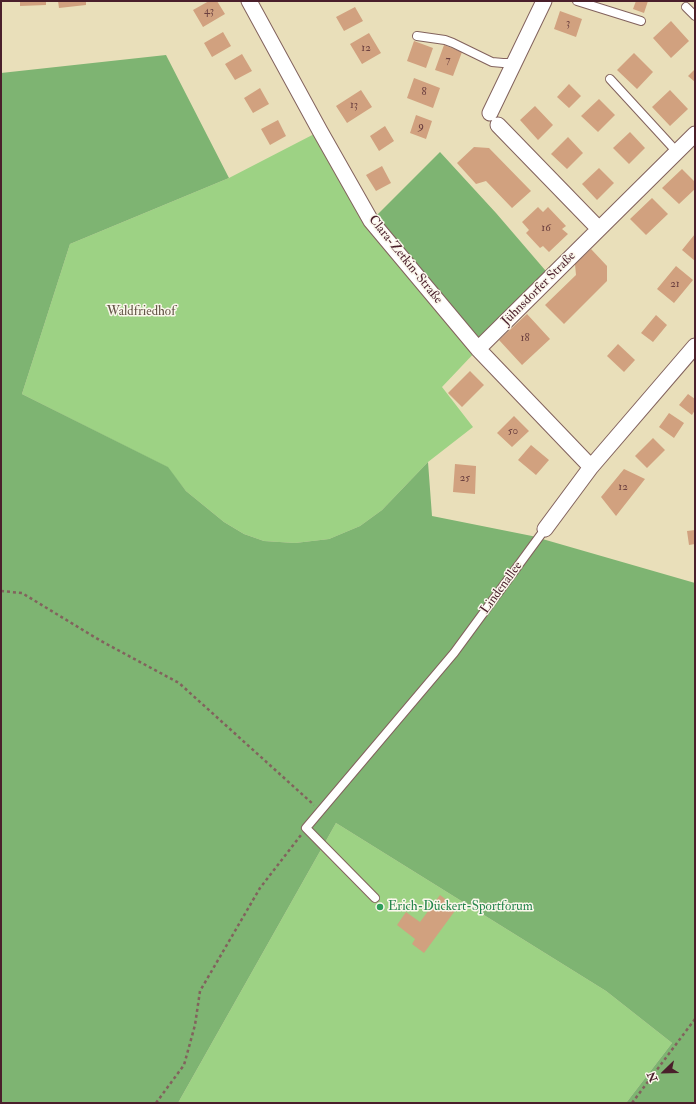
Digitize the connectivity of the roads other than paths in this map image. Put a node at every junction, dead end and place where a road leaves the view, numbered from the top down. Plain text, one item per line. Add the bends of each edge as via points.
1 (249, 1) edge
2 (544, 1) edge
3 (577, 1) edge
4 (686, 7) dead end
5 (695, 16) edge
6 (641, 21) dead end
7 (417, 36) dead end
8 (514, 63) junction
9 (610, 79) dead end
10 (695, 134) edge
11 (677, 152) junction
12 (599, 229) junction
13 (695, 346) edge
14 (478, 349) junction
15 (591, 467) junction
16 (545, 529) joint
17 (376, 898) dead end

1 - 14 street, Clara-Zetkin-Straße via 371,221
2 - 8 street
3 - 6 lane
4 - 5 lane
7 - 8 lane via 453,42 492,62
8 - 12 street via 494,119
9 - 11 lane
10 - 11 street, Jühnsdorfer Straße
11 - 12 street, Jühnsdorfer Straße
12 - 14 street, Jühnsdorfer Straße
13 - 15 street, Lindenallee
14 - 15 street, Clara-Zetkin-Straße
15 - 16 street, Lindenallee
16 - 17 lane, Lindenallee via 454,653 306,828

